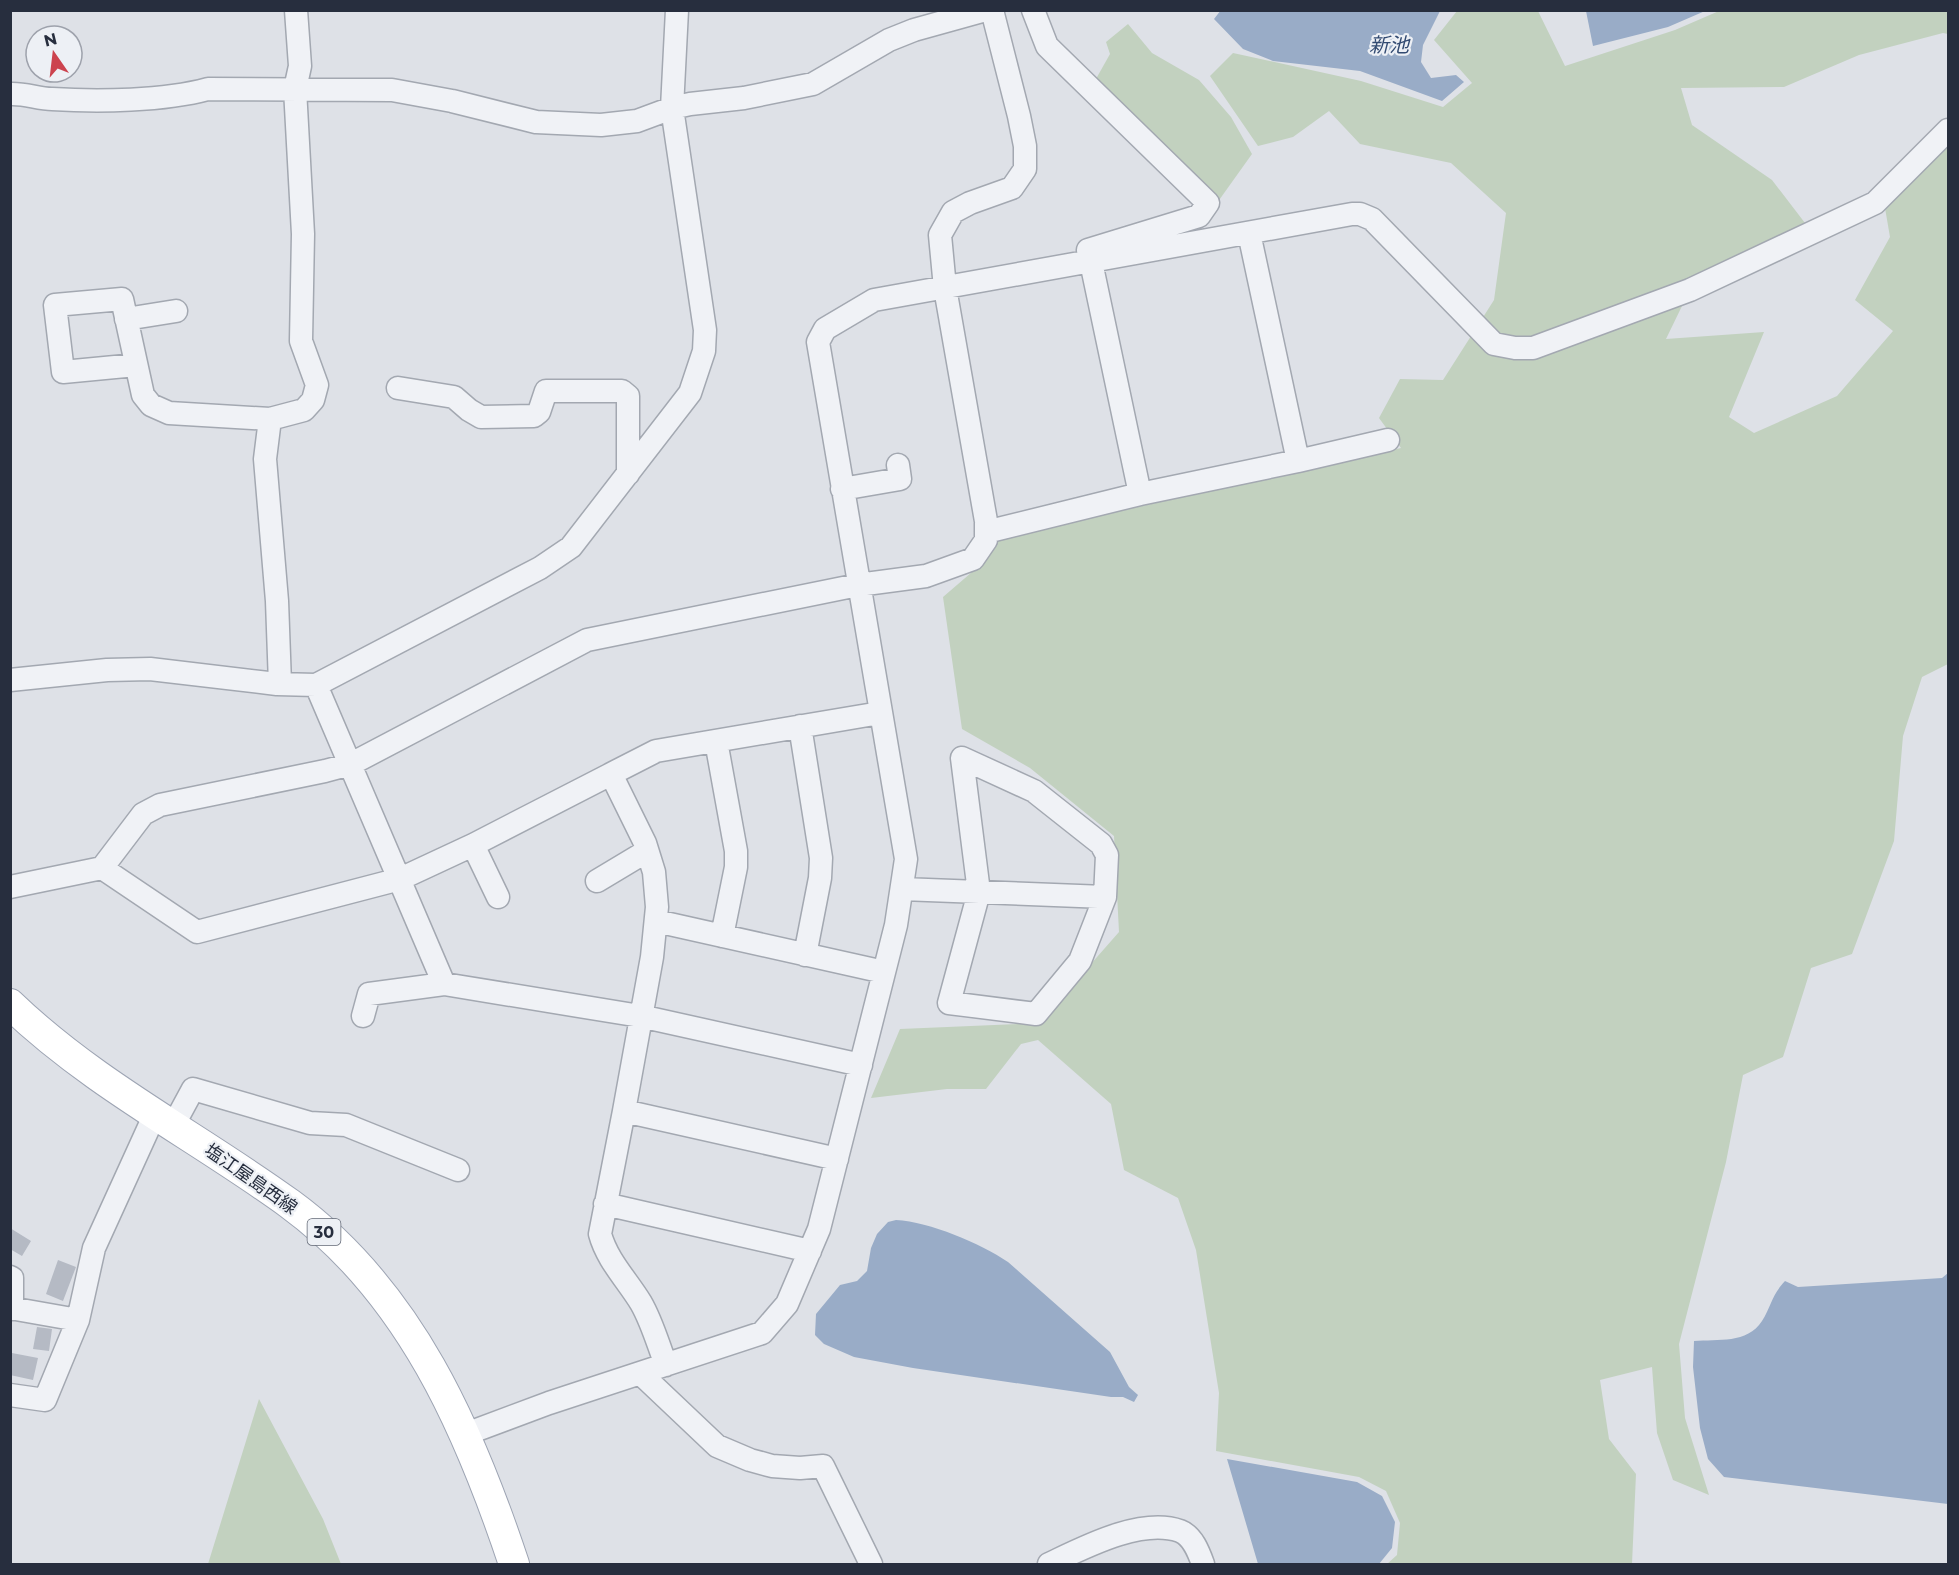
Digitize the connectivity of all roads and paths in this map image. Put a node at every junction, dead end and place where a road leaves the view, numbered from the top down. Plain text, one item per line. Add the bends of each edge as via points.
1 (296, 10) edge
2 (677, 10) edge
3 (986, 10) edge
4 (992, 10) edge
5 (1033, 10) edge
6 (295, 89) junction
7 (10, 94) edge
8 (672, 108) junction
9 (1948, 130) edge
10 (1249, 233) junction
11 (1091, 262) junction
12 (987, 281) junction
13 (945, 288) junction
14 (176, 311) dead end
15 (126, 319) junction
16 (136, 365) junction
17 (398, 388) dead end
18 (270, 419) junction
19 (1389, 440) dead end
20 (1298, 461) junction
21 (898, 465) dead end
22 (628, 474) junction
23 (842, 489) junction
24 (1140, 494) junction
25 (986, 532) junction
26 (858, 585) junction
27 (10, 680) edge
28 (280, 684) junction
29 (316, 685) junction
30 (880, 712) junction
31 (800, 726) junction
32 (716, 741) junction
33 (351, 764) junction
34 (611, 774) junction
35 (473, 845) junction
36 (647, 851) junction
37 (102, 868) junction
38 (400, 879) junction
39 (597, 881) dead end
40 (10, 887) edge
41 (902, 889) junction
42 (979, 892) junction
43 (498, 897) dead end
44 (1105, 897) junction
45 (656, 921) junction
46 (722, 936) junction
47 (805, 955) junction
48 (884, 972) junction
49 (444, 984) junction
50 (10, 1004) edge
51 (363, 1016) dead end
52 (640, 1016) junction
53 (861, 1065) junction
54 (624, 1111) junction
55 (164, 1120) junction
56 (837, 1159) junction
57 (458, 1170) dead end
58 (605, 1204) junction
59 (810, 1251) junction
60 (10, 1277) edge
61 (11, 1308) edge
62 (78, 1320) junction
63 (666, 1365) junction
64 (641, 1374) junction
65 (10, 1395) edge
66 (466, 1434) junction
67 (514, 1564) edge
68 (871, 1564) edge
69 (1048, 1564) edge
70 (1203, 1564) edge

1 - 6 street via 300,66
2 - 8 street
3 - 8 street via 889,40 813,84
4 - 13 street via 1025,146 1024,169 1011,188 953,212 940,236
5 - 12 street via 1047,46 1208,204 1199,216
6 - 7 street via 208,89 165,97 109,99
6 - 8 street via 392,90 536,122 601,125 637,121
6 - 18 street via 303,234 302,341 317,385 313,400 304,410
8 - 22 street via 705,330 704,351 690,393
9 - 10 street via 1875,203 1690,290 1533,348 1494,344 1372,219 1360,214
10 - 11 street
10 - 20 street
11 - 12 street
11 - 24 street
12 - 13 street
13 - 23 street via 874,300 825,329 818,342
13 - 25 street
14 - 15 street
15 - 16 street
15 - 16 street via 122,299 55,305 63,372
16 - 18 street via 143,395 151,405 169,413
17 - 22 street via 454,397 481,417 534,416 546,391 622,391 628,396
18 - 28 street via 265,459
19 - 20 street
20 - 24 street
21 - 23 street via 900,479
22 - 29 street via 571,548
23 - 26 street
24 - 25 street
25 - 26 street via 986,540 973,559 926,576
26 - 30 street
26 - 33 street via 586,640
27 - 28 street via 150,669
28 - 29 street
29 - 33 street
30 - 31 street
30 - 41 street via 906,859
31 - 32 street
31 - 47 street via 821,858
32 - 34 street via 656,751
32 - 46 street via 736,851
33 - 37 street via 160,805 142,813
33 - 38 street
34 - 35 street
34 - 36 street
35 - 38 street
35 - 43 street
36 - 39 street
36 - 45 street via 654,872
37 - 38 street via 198,932
37 - 40 street
38 - 49 street
41 - 42 street
41 - 48 street
42 - 44 street
42 - 44 street via 949,1003 1036,1014 1080,961
42 - 44 street via 962,758 1034,791 1101,844 1107,855
45 - 46 street
45 - 52 street
46 - 47 street
47 - 48 street
48 - 53 street
49 - 51 street via 369,993
49 - 52 street
50 - 55 main road, 塩江屋島西線 / 30 via 105,1081
52 - 53 street
52 - 54 street
53 - 56 street
54 - 56 street
54 - 58 street
55 - 57 street via 193,1089 310,1123 346,1125
55 - 62 street via 94,1248
55 - 66 main road, 塩江屋島西線 / 30 via 291,1205 362,1270 405,1323
56 - 59 street
58 - 59 street
58 - 63 street via 600,1234 603,1247 641,1303
59 - 63 street via 787,1304 762,1333
60 - 61 street
61 - 62 street
62 - 65 street via 45,1400
63 - 64 street
64 - 66 street
64 - 68 street via 717,1446 772,1466 823,1466
66 - 67 main road, 塩江屋島西線 / 30
69 - 70 street via 1113,1537 1139,1529 1165,1528 1182,1532 1191,1540

